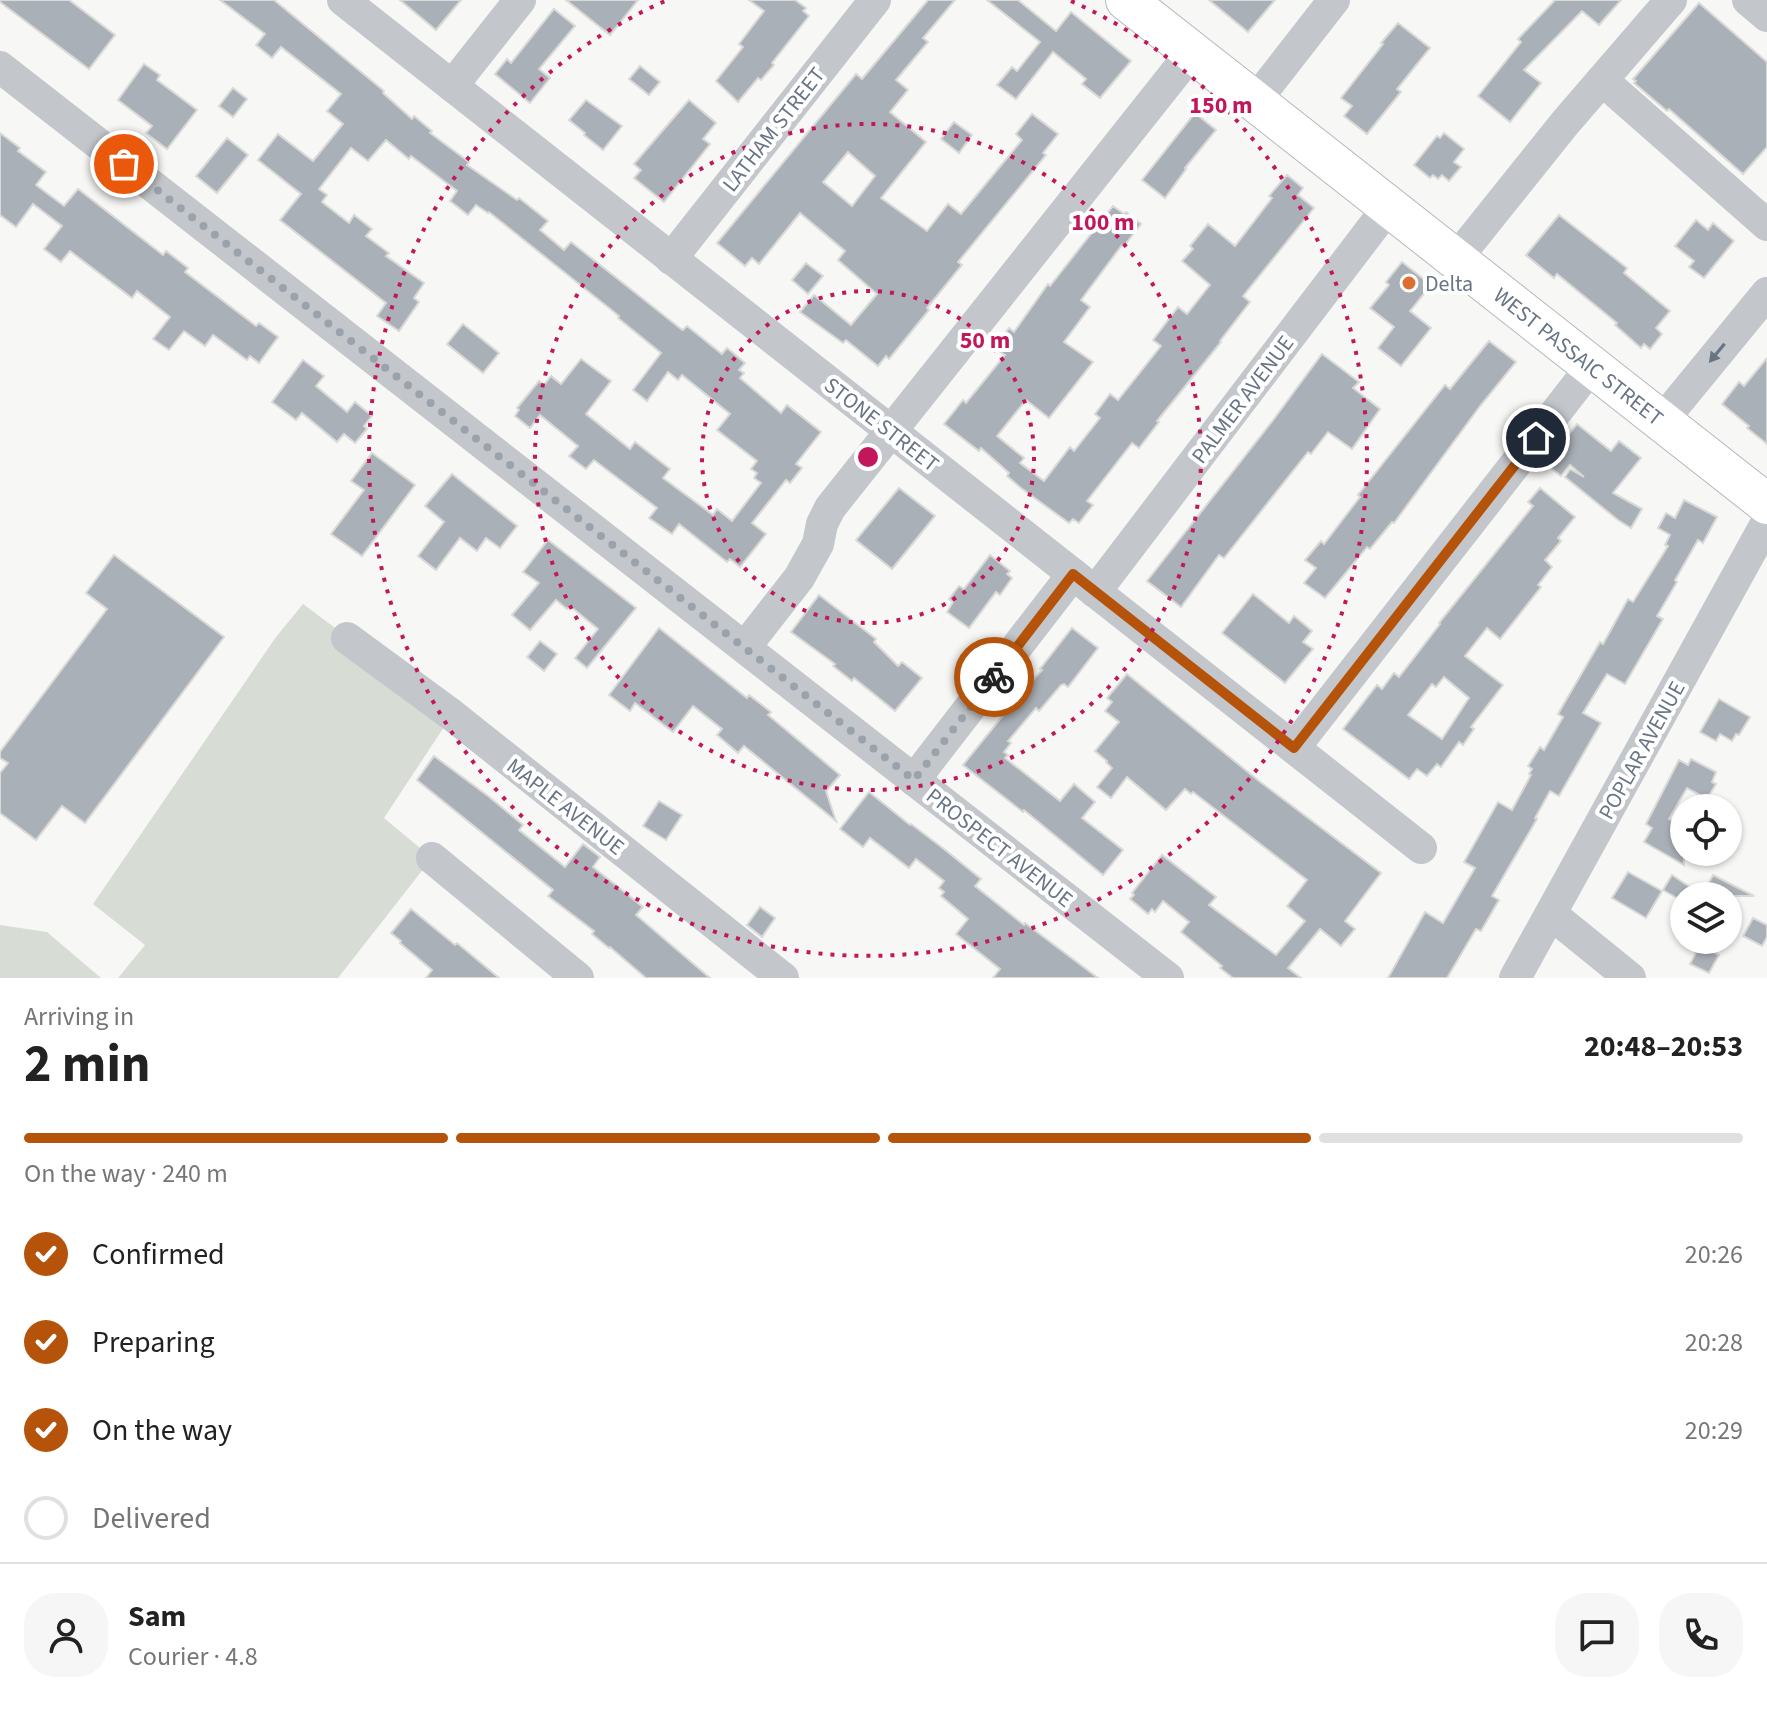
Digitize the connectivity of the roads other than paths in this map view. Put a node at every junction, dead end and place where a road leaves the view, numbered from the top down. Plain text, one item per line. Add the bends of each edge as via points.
1 (343, 0) edge
2 (520, 0) edge
3 (875, 0) edge
4 (1126, 0) edge
5 (1334, 0) edge
6 (1671, 0) edge
7 (1748, 0) edge
8 (1767, 16) edge
9 (1192, 52) junction
10 (0, 67) edge
11 (1602, 80) junction
12 (452, 86) junction
13 (1256, 100) junction
14 (1389, 206) junction
15 (1767, 225) edge
16 (671, 259) junction
17 (1456, 259) junction
18 (1767, 293) edge
19 (1592, 366) junction
20 (1662, 421) junction
21 (891, 431) junction
22 (1767, 504) edge
23 (1767, 522) edge
24 (1084, 583) junction
25 (347, 638) dead end
26 (745, 647) junction
27 (1294, 748) junction
28 (914, 780) junction
29 (1421, 848) dead end
30 (432, 858) dead end
31 (1551, 914) junction
32 (578, 978) edge
33 (783, 978) edge
34 (1168, 978) edge
35 (1515, 978) edge
36 (1630, 978) edge

1 - 12 street, STONE STREET
2 - 12 street
3 - 16 street, LATHAM STREET
4 - 9 main road, WEST PASSAIC STREET
5 - 13 street
6 - 11 street
7 - 8 street
9 - 13 main road, WEST PASSAIC STREET
9 - 21 street
10 - 26 street, PROSPECT AVENUE
11 - 15 street
11 - 17 street
12 - 16 street, STONE STREET
13 - 14 main road, WEST PASSAIC STREET
14 - 17 main road, WEST PASSAIC STREET
14 - 24 street, PALMER AVENUE
16 - 21 street, STONE STREET
17 - 19 main road, WEST PASSAIC STREET
18 -> 20 street
19 - 20 main road, WEST PASSAIC STREET
19 - 27 street
20 - 22 main road, WEST PASSAIC STREET
21 - 24 street, STONE STREET
21 - 26 street via 830,508 799,578
23 - 31 street, POPLAR AVENUE
24 - 27 street, STONE STREET
24 - 28 street, PALMER AVENUE
25 - 33 street, MAPLE AVENUE
26 - 28 street, PROSPECT AVENUE
27 - 29 street, STONE STREET
28 - 34 street, PROSPECT AVENUE
30 - 32 street
31 - 35 street, POPLAR AVENUE
31 - 36 street

